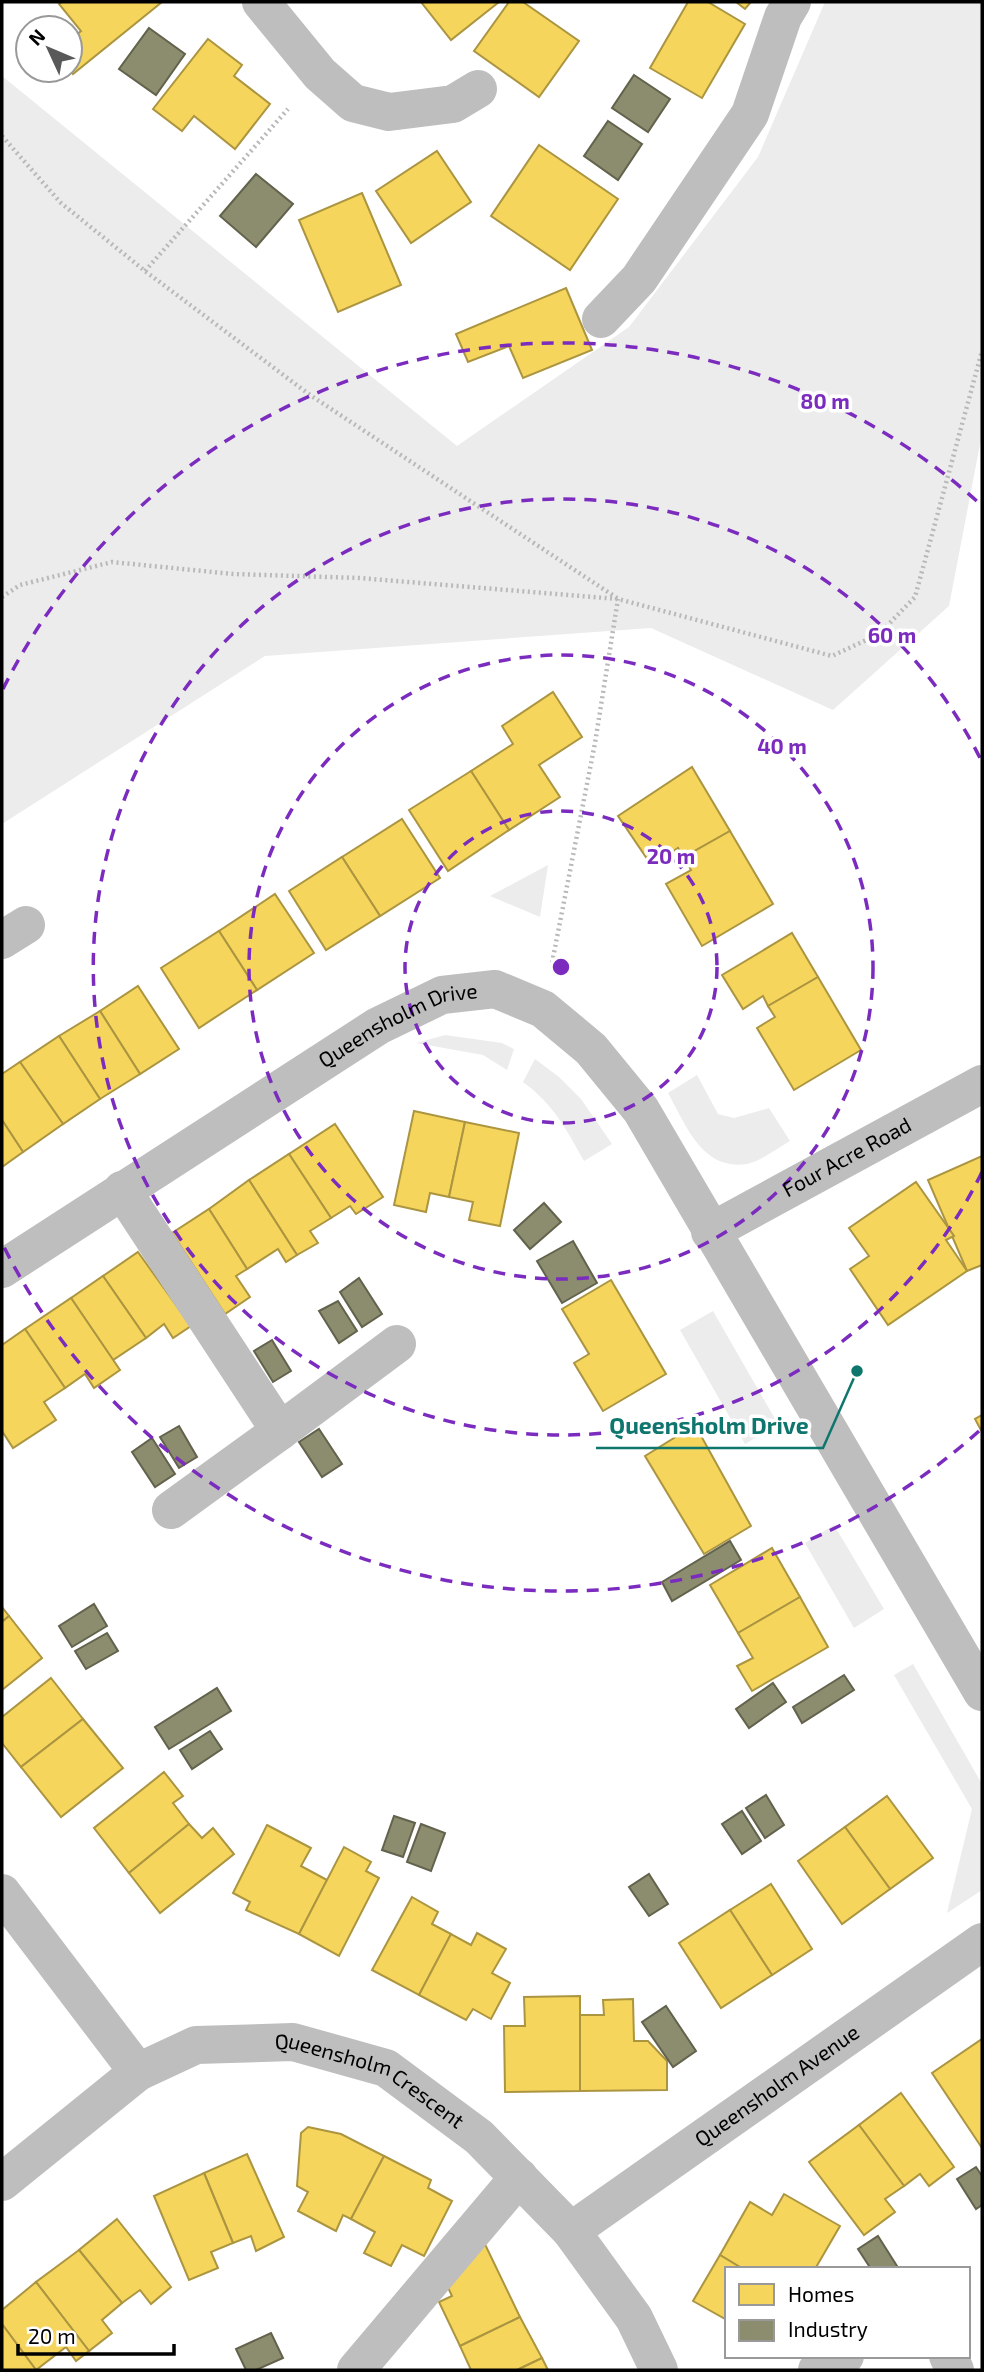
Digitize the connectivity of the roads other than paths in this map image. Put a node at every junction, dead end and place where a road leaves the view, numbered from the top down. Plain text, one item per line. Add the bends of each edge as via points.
1 (261, 2) edge
2 (792, 2) edge
3 (478, 89) dead end
4 (601, 319) dead end
5 (982, 1084) edge
6 (122, 1190) junction
7 (710, 1232) junction
8 (2, 1269) edge
9 (397, 1344) dead end
10 (280, 1431) junction
11 (171, 1510) dead end
12 (982, 1692) edge
13 (2, 1893) edge
14 (982, 1942) edge
15 (138, 2072) junction
16 (519, 2177) junction
17 (2, 2182) edge
18 (571, 2231) junction
19 (841, 2358) edge
20 (356, 2370) edge
21 (659, 2370) edge
22 (817, 2370) edge

1 - 3 street via 320,74 353,103 389,112 453,104
2 - 4 street via 750,114 639,279
5 - 7 street, Four Acre Road
6 - 7 street, Queensholm Drive via 378,1026 442,995 495,989 542,1009 592,1049 640,1110
6 - 8 street, Queensholm Drive
6 - 10 street
7 - 12 street, Queensholm Drive
9 - 10 street
10 - 11 street
13 - 15 street
14 - 18 street, Queensholm Avenue
15 - 16 street, Queensholm Crescent via 196,2046 306,2045 386,2068 479,2137
15 - 17 street, Queensholm Crescent
16 - 18 street, Queensholm Crescent
16 - 20 street
18 - 21 street, Queensholm Crescent via 634,2318
19 - 22 street

